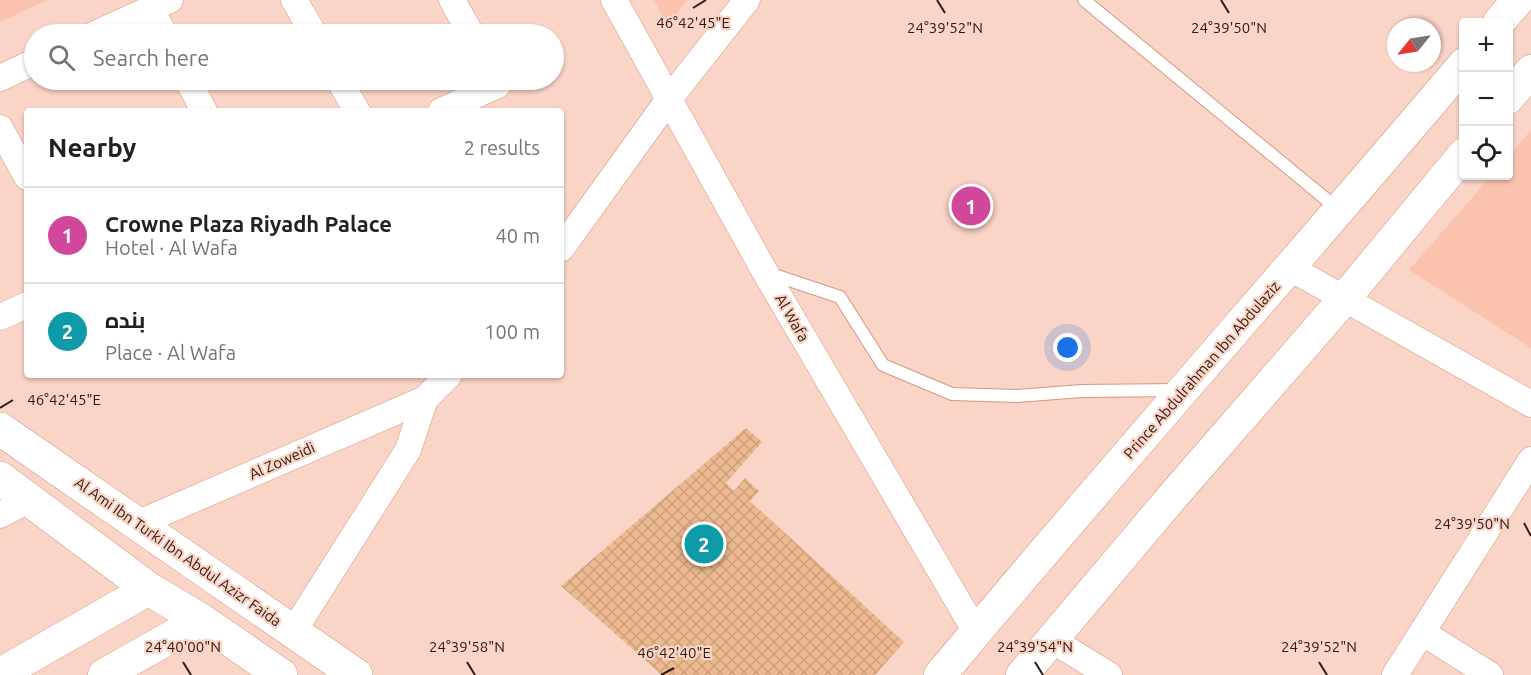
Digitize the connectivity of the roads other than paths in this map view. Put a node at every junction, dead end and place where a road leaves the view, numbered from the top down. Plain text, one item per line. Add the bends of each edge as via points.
1 (294, 0) edge
2 (452, 0) edge
3 (614, 0) edge
4 (747, 0) edge
5 (1084, 0) edge
6 (1518, 0) edge
7 (160, 4) edge
8 (1502, 18) edge
9 (117, 24) edge
10 (163, 24) edge
11 (308, 24) edge
12 (465, 24) edge
13 (24, 67) edge
14 (1459, 70) edge
15 (1531, 71) edge
16 (0, 78) edge
17 (193, 90) edge
18 (345, 90) edge
19 (482, 90) edge
20 (1513, 94) edge
21 (669, 99) junction
22 (202, 108) edge
23 (355, 108) edge
24 (447, 108) edge
25 (0, 128) edge
26 (1459, 160) edge
27 (24, 172) edge
28 (1340, 210) junction
29 (564, 245) edge
30 (1290, 268) junction
31 (765, 273) junction
32 (1345, 298) junction
33 (24, 306) edge
34 (0, 318) edge
35 (446, 378) edge
36 (1182, 390) junction
37 (425, 399) junction
38 (1531, 404) edge
39 (0, 429) edge
40 (1531, 460) edge
41 (0, 478) edge
42 (29, 500) junction
43 (0, 515) edge
44 (139, 524) junction
45 (149, 589) junction
46 (201, 620) junction
47 (293, 632) junction
48 (976, 632) junction
49 (1423, 633) junction
50 (1052, 640) junction
51 (0, 674) edge
52 (104, 675) edge
53 (281, 675) edge
54 (356, 675) edge
55 (940, 675) edge
56 (1022, 675) edge
57 (1109, 675) edge
58 (1395, 675) edge
59 (1490, 675) edge

1 - 11 street
2 - 12 street
3 - 21 street, Al Wafa
4 - 21 street
5 - 28 lane
6 - 8 street
7 - 9 street
7 - 10 street
13 - 16 street
14 - 28 street, Prince Abdulrahman Ibn Abdulaziz
15 - 20 street
17 - 22 street
18 - 23 street
19 - 24 street
21 - 29 street
21 - 31 street, Al Wafa
25 - 27 street
26 - 32 street
28 - 30 street, Prince Abdulrahman Ibn Abdulaziz
30 - 32 street
30 - 36 street, Prince Abdulrahman Ibn Abdulaziz
31 - 36 lane via 840,297 883,365 952,393 1017,396
31 - 48 street, Al Wafa
32 - 38 street
32 - 50 street
33 - 34 street
35 - 37 street
36 - 48 street, Prince Abdulrahman Ibn Abdulaziz
37 - 44 street, Al Zoweidi
37 - 47 street via 408,450
39 - 44 main road, Al Ami Ibn Turki Ibn Abdul Azizr Faida
40 - 49 street
41 - 42 main road
42 - 43 street
42 - 45 main road
44 - 47 main road, Al Ami Ibn Turki Ibn Abdul Azizr Faida
45 - 46 main road
45 - 51 street
46 - 52 street
46 - 53 main road
47 - 54 main road, Al Ami Ibn Turki Ibn Abdul Azizr Faida
48 - 55 street, Prince Abdulrahman Ibn Abdulaziz
49 - 58 street
49 - 59 street
50 - 56 street
50 - 57 street

